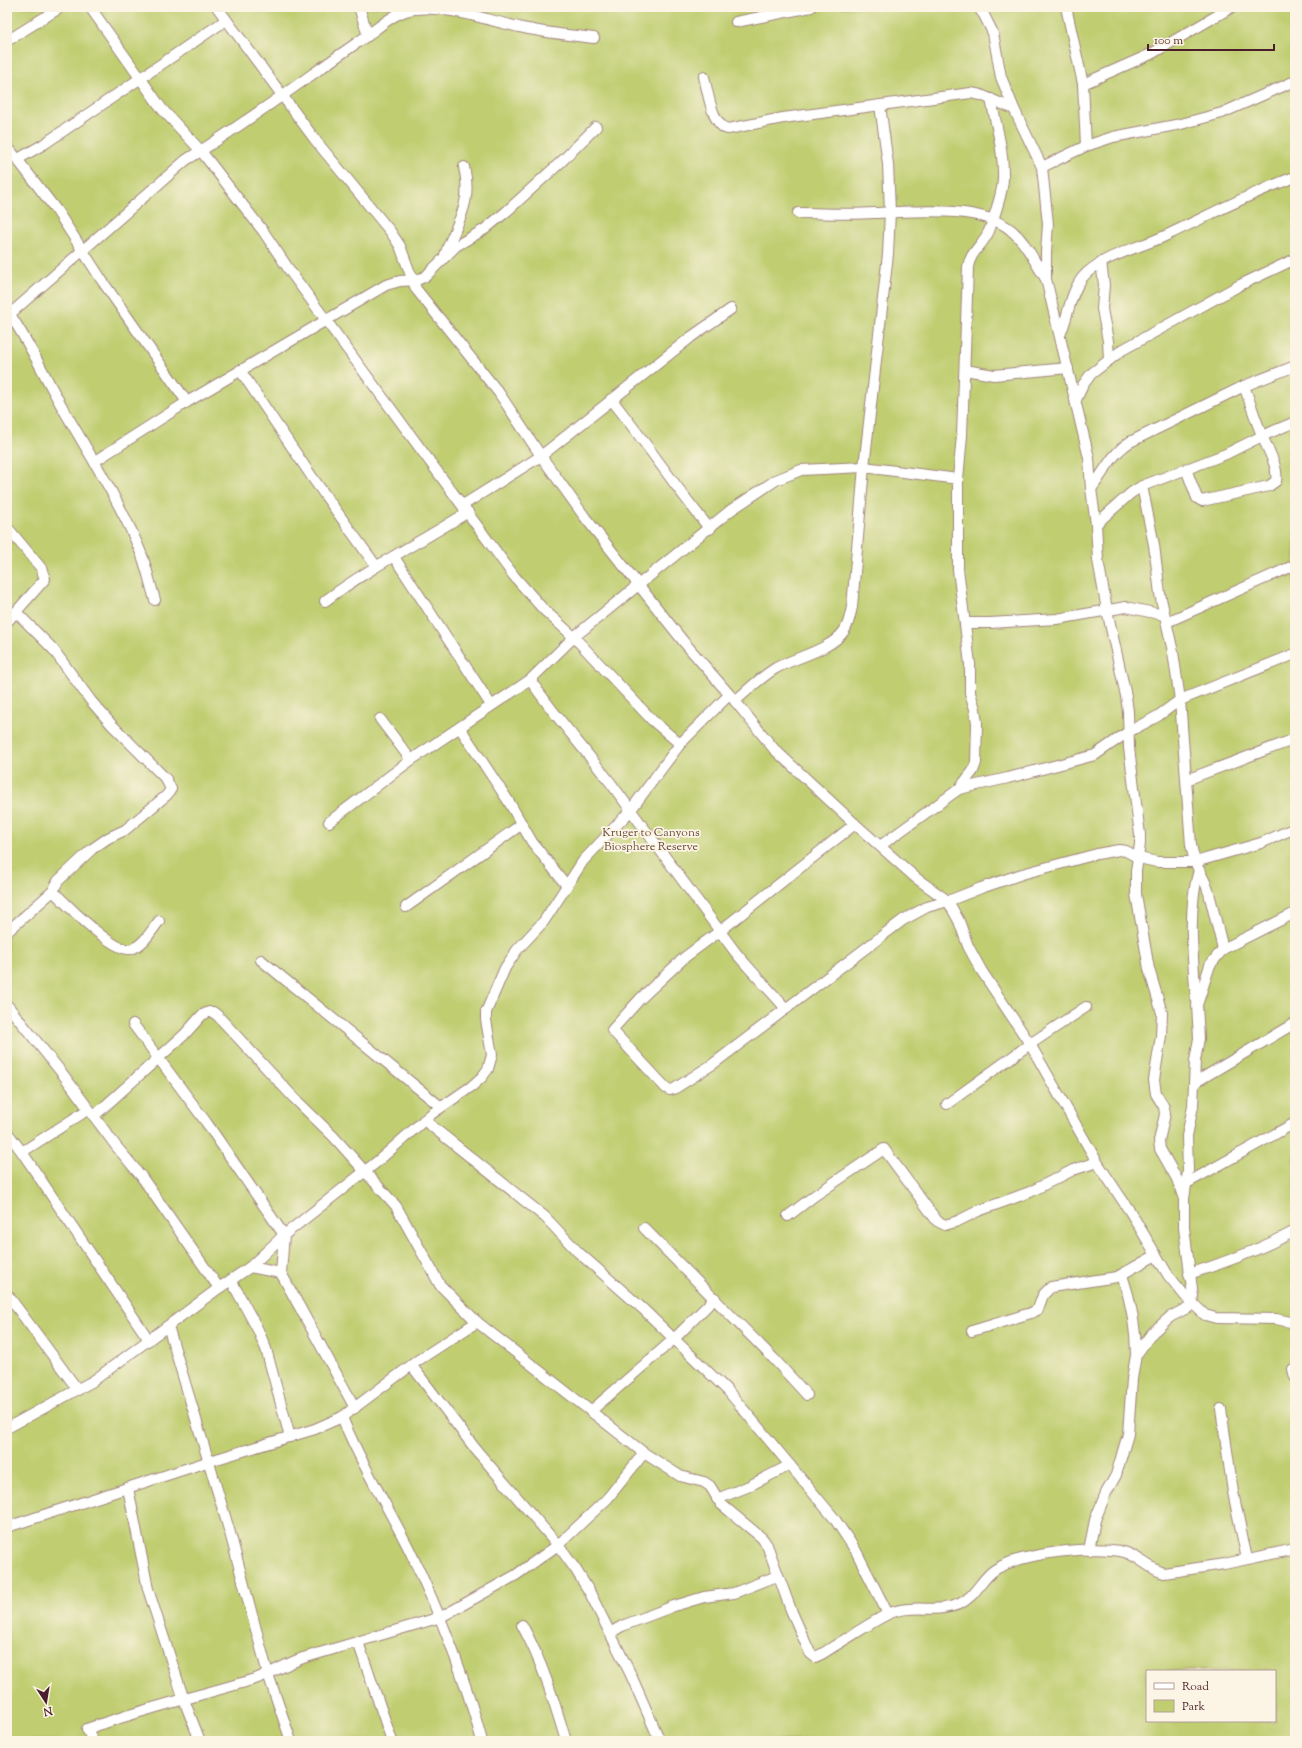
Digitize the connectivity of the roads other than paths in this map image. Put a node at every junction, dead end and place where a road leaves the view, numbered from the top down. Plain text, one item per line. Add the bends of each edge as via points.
1 (61, 7) edge
2 (90, 7) edge
3 (217, 7) edge
4 (359, 7) edge
5 (812, 7) edge
6 (1066, 7) edge
7 (1232, 7) edge
8 (983, 10) edge
9 (771, 11) edge
10 (226, 20) junction
11 (736, 22) dead end
12 (368, 36) junction
13 (594, 38) dead end
14 (7, 41) edge
15 (704, 77) dead end
16 (140, 78) junction
17 (1295, 81) edge
18 (1083, 84) junction
19 (282, 96) junction
20 (991, 99) junction
21 (880, 105) junction
22 (1014, 109) junction
23 (596, 126) dead end
24 (7, 146) edge
25 (1086, 146) junction
26 (201, 151) junction
27 (18, 159) junction
28 (464, 167) dead end
29 (1042, 167) junction
30 (1295, 177) edge
31 (890, 212) junction
32 (798, 213) dead end
33 (993, 218) junction
34 (82, 250) junction
35 (445, 257) junction
36 (1295, 259) edge
37 (1101, 262) junction
38 (1046, 279) junction
39 (412, 280) junction
40 (731, 309) dead end
41 (8, 312) edge
42 (326, 320) junction
43 (1060, 335) junction
44 (1109, 360) junction
45 (1295, 366) edge
46 (1068, 368) junction
47 (240, 370) junction
48 (965, 370) junction
49 (1244, 386) junction
50 (611, 399) junction
51 (1076, 400) junction
52 (187, 402) junction
53 (1295, 422) edge
54 (1262, 436) junction
55 (541, 456) junction
56 (95, 461) junction
57 (864, 467) junction
58 (1186, 469) junction
59 (958, 479) junction
60 (1142, 486) junction
61 (1091, 489) junction
62 (466, 509) junction
63 (1096, 524) junction
64 (7, 526) edge
65 (710, 529) junction
66 (394, 558) junction
67 (1295, 564) edge
68 (376, 566) junction
69 (639, 586) junction
70 (155, 600) dead end
71 (325, 601) dead end
72 (1107, 610) junction
73 (16, 612) junction
74 (1165, 618) junction
75 (7, 622) edge
76 (965, 623) junction
77 (574, 637) junction
78 (1295, 654) edge
79 (530, 680) junction
80 (732, 698) junction
81 (1180, 700) junction
82 (491, 706) junction
83 (380, 720) dead end
84 (460, 728) junction
85 (1128, 732) junction
86 (1295, 740) edge
87 (680, 744) junction
88 (411, 760) junction
89 (1186, 780) junction
90 (959, 789) junction
91 (630, 811) junction
92 (329, 822) dead end
93 (522, 824) junction
94 (855, 824) junction
95 (1295, 828) edge
96 (880, 846) junction
97 (1139, 858) junction
98 (1197, 866) junction
99 (567, 886) junction
100 (53, 891) junction
101 (948, 902) junction
102 (406, 907) dead end
103 (1295, 913) edge
104 (159, 921) dead end
105 (720, 931) junction
106 (7, 932) edge
107 (1223, 949) junction
108 (261, 960) dead end
109 (7, 1005) edge
110 (1196, 1005) junction
111 (1086, 1006) dead end
112 (786, 1009) junction
113 (1295, 1023) edge
114 (133, 1024) dead end
115 (1030, 1044) junction
116 (158, 1057) junction
117 (1194, 1083) junction
118 (947, 1104) dead end
119 (441, 1107) junction
120 (91, 1113) junction
121 (424, 1120) junction
122 (1295, 1123) edge
123 (7, 1132) edge
124 (22, 1152) junction
125 (1097, 1162) junction
126 (365, 1171) junction
127 (1187, 1183) junction
128 (1184, 1199) junction
129 (788, 1216) dead end
130 (644, 1228) dead end
131 (1295, 1231) edge
132 (284, 1234) junction
133 (1156, 1255) junction
134 (250, 1267) junction
135 (282, 1273) junction
136 (1190, 1274) junction
137 (1122, 1275) junction
138 (231, 1280) junction
139 (219, 1288) junction
140 (7, 1294) edge
141 (715, 1298) junction
142 (1192, 1304) junction
143 (477, 1322) junction
144 (1295, 1323) edge
145 (168, 1326) junction
146 (972, 1331) dead end
147 (674, 1339) junction
148 (149, 1340) junction
149 (1136, 1355) junction
150 (412, 1366) junction
151 (78, 1390) junction
152 (807, 1395) dead end
153 (355, 1408) junction
154 (1220, 1409) dead end
155 (591, 1411) junction
156 (342, 1417) junction
157 (7, 1428) edge
158 (290, 1437) junction
159 (644, 1453) junction
160 (210, 1461) junction
161 (790, 1465) junction
162 (128, 1488) junction
163 (717, 1499) junction
164 (7, 1527) edge
165 (558, 1544) junction
166 (1295, 1549) edge
167 (1089, 1550) junction
168 (1247, 1559) junction
169 (777, 1576) junction
170 (888, 1614) junction
171 (441, 1617) junction
172 (522, 1625) dead end
173 (610, 1632) junction
174 (358, 1642) junction
175 (268, 1674) junction
176 (184, 1700) junction
177 (93, 1741) edge
178 (200, 1741) edge
179 (292, 1741) edge
180 (392, 1741) edge
181 (482, 1741) edge
182 (566, 1741) edge
183 (660, 1741) edge

1 - 14 street
2 - 16 street
3 - 10 street
4 - 12 street
5 - 9 street
6 - 18 street
7 - 18 street via 1151,54
8 - 22 street via 992,33 1001,77
9 - 11 street
10 - 16 street
10 - 19 street
12 - 13 street via 402,12 422,8 465,13 542,32
12 - 19 street
15 - 21 street via 715,119 723,128 728,129 783,118
16 - 26 street via 162,109
16 - 27 street
17 - 25 street via 1222,113 1113,137
18 - 25 street
19 - 26 street
19 - 39 street via 390,231 400,246
20 - 21 street via 971,93
20 - 22 street
20 - 33 street via 1003,178
21 - 31 street via 888,164
22 - 29 street
23 - 35 street via 507,211 485,229 456,246
24 - 27 street
25 - 29 street
26 - 34 street via 168,174
26 - 42 street via 263,231
27 - 34 street
28 - 35 street via 467,181 466,201
29 - 38 street via 1048,224
30 - 37 street
31 - 32 street
31 - 33 street via 973,213
31 - 57 street via 888,254
33 - 38 street via 1020,238
33 - 48 street via 987,236 969,260
34 - 41 street
34 - 52 street
35 - 39 street via 426,276 420,280
36 - 44 street via 1240,285 1122,350
37 - 43 street via 1083,277 1077,286
37 - 44 street via 1104,285 1102,309
38 - 43 street
39 - 42 street via 386,285
39 - 55 street via 424,299 499,393
40 - 50 street
41 - 56 street via 22,332
42 - 47 street
42 - 62 street
43 - 46 street
44 - 51 street via 1087,379
45 - 49 street
46 - 48 street via 994,375
46 - 51 street
47 - 52 street
47 - 68 street
48 - 59 street
49 - 54 street
49 - 61 street via 1119,448
50 - 55 street
50 - 65 street
51 - 61 street via 1089,458
52 - 56 street
53 - 54 street
54 - 58 street via 1226,454
54 - 58 street via 1276,478 1269,486 1202,501 1197,498
55 - 62 street
55 - 69 street
56 - 70 street via 134,538 145,564
57 - 59 street
57 - 65 street via 800,470 790,473 731,510
57 - 80 street via 852,607 844,631 825,645 777,668
58 - 60 street
59 - 76 street via 958,569
60 - 63 street
60 - 74 street
61 - 63 street
62 - 66 street
62 - 77 street via 514,576
63 - 72 street via 1098,560
64 - 73 street via 45,576 44,582
65 - 69 street
66 - 68 street
66 - 82 street
67 - 74 street
68 - 71 street
69 - 77 street
69 - 80 street via 682,641
72 - 74 street via 1126,607
72 - 76 street via 1057,619
72 - 85 street via 1126,696
73 - 75 street
73 - 100 street via 53,649 91,701 170,786 167,795 134,823 92,849 58,880
74 - 81 street
76 - 90 street via 970,664 970,693 977,723 977,754 973,771
77 - 79 street
77 - 87 street via 632,699
78 - 81 street
79 - 82 street
79 - 91 street
80 - 87 street
80 - 94 street via 774,749
81 - 85 street via 1158,716
81 - 89 street
82 - 84 street
83 - 88 street
84 - 88 street
84 - 93 street
85 - 90 street via 1106,748 1086,758
85 - 97 street via 1140,835
86 - 89 street
87 - 91 street
88 - 92 street
89 - 98 street via 1189,830
90 - 96 street
91 - 99 street via 583,861
91 - 105 street
93 - 99 street via 532,842
93 - 102 street
94 - 96 street
94 - 105 street
95 - 98 street
96 - 101 street
97 - 98 street
97 - 101 street via 1119,850 1097,854 1022,874
97 - 128 street via 1136,894 1149,969 1162,1013 1154,1080 1156,1094 1165,1114 1159,1141 1160,1149 1177,1179
98 - 107 street via 1206,882
98 - 110 street via 1193,914
99 - 119 street via 544,921 505,968 488,1005 486,1020 492,1055 488,1069 472,1086
100 - 104 street via 106,939 121,948 132,949 138,946
100 - 106 street
101 - 112 street via 926,907 903,920
101 - 115 street via 981,970
103 - 107 street
105 - 112 street via 742,961
105 - 112 street via 666,974 612,1030 659,1082 670,1090 682,1085
107 - 110 street via 1210,965
108 - 119 street
109 - 120 street
110 - 117 street via 1199,1038
111 - 115 street
113 - 117 street
114 - 116 street
115 - 118 street
115 - 125 street
116 - 120 street
116 - 126 street via 184,1035 202,1015 213,1012
116 - 132 street
117 - 127 street via 1188,1136
119 - 121 street
120 - 124 street
120 - 139 street via 141,1176
121 - 126 street
121 - 147 street via 545,1217 578,1252
122 - 127 street
123 - 124 street
124 - 148 street
125 - 129 street via 1073,1170 1030,1192 978,1210 945,1225 937,1221 884,1149
125 - 133 street
126 - 132 street
126 - 143 street via 396,1206 440,1285
127 - 128 street
128 - 136 street via 1184,1228
130 - 141 street
131 - 136 street via 1257,1251
132 - 134 street
132 - 135 street
133 - 137 street
133 - 142 street via 1168,1275
134 - 135 street
134 - 138 street
135 - 153 street
136 - 142 street
137 - 146 street via 1051,1287 1043,1295 1038,1309 1031,1313
137 - 149 street via 1134,1323
138 - 139 street
138 - 158 street via 266,1349
139 - 145 street
140 - 151 street
141 - 147 street
141 - 152 street
142 - 144 street via 1205,1315 1216,1318 1276,1319
142 - 149 street via 1160,1324
143 - 150 street
143 - 155 street
145 - 148 street
145 - 160 street
147 - 155 street
147 - 161 street via 728,1391
148 - 151 street
149 - 167 street via 1128,1434 1116,1475 1095,1520
150 - 153 street
150 - 165 street via 477,1451
151 - 157 street
153 - 156 street
154 - 168 street
155 - 159 street
156 - 158 street
156 - 171 street via 356,1451 408,1548
158 - 160 street
159 - 163 street via 680,1476 704,1482 710,1486
159 - 165 street via 607,1499
160 - 162 street
160 - 175 street
161 - 163 street
161 - 170 street via 848,1537
162 - 164 street
162 - 176 street via 148,1589
163 - 169 street via 762,1538
165 - 171 street via 516,1575
165 - 173 street via 589,1591
166 - 168 street
167 - 168 street via 1125,1552 1155,1571 1164,1573
167 - 170 street via 1026,1558 1009,1563 992,1573 969,1599 956,1605 942,1609 913,1608
169 - 170 street via 814,1657
169 - 173 street via 734,1593 704,1597 674,1606
171 - 174 street
171 - 181 street via 471,1701
172 - 182 street via 548,1682
173 - 183 street
174 - 175 street via 286,1664
174 - 180 street
175 - 176 street
175 - 179 street
176 - 177 street via 87,1729
176 - 178 street

